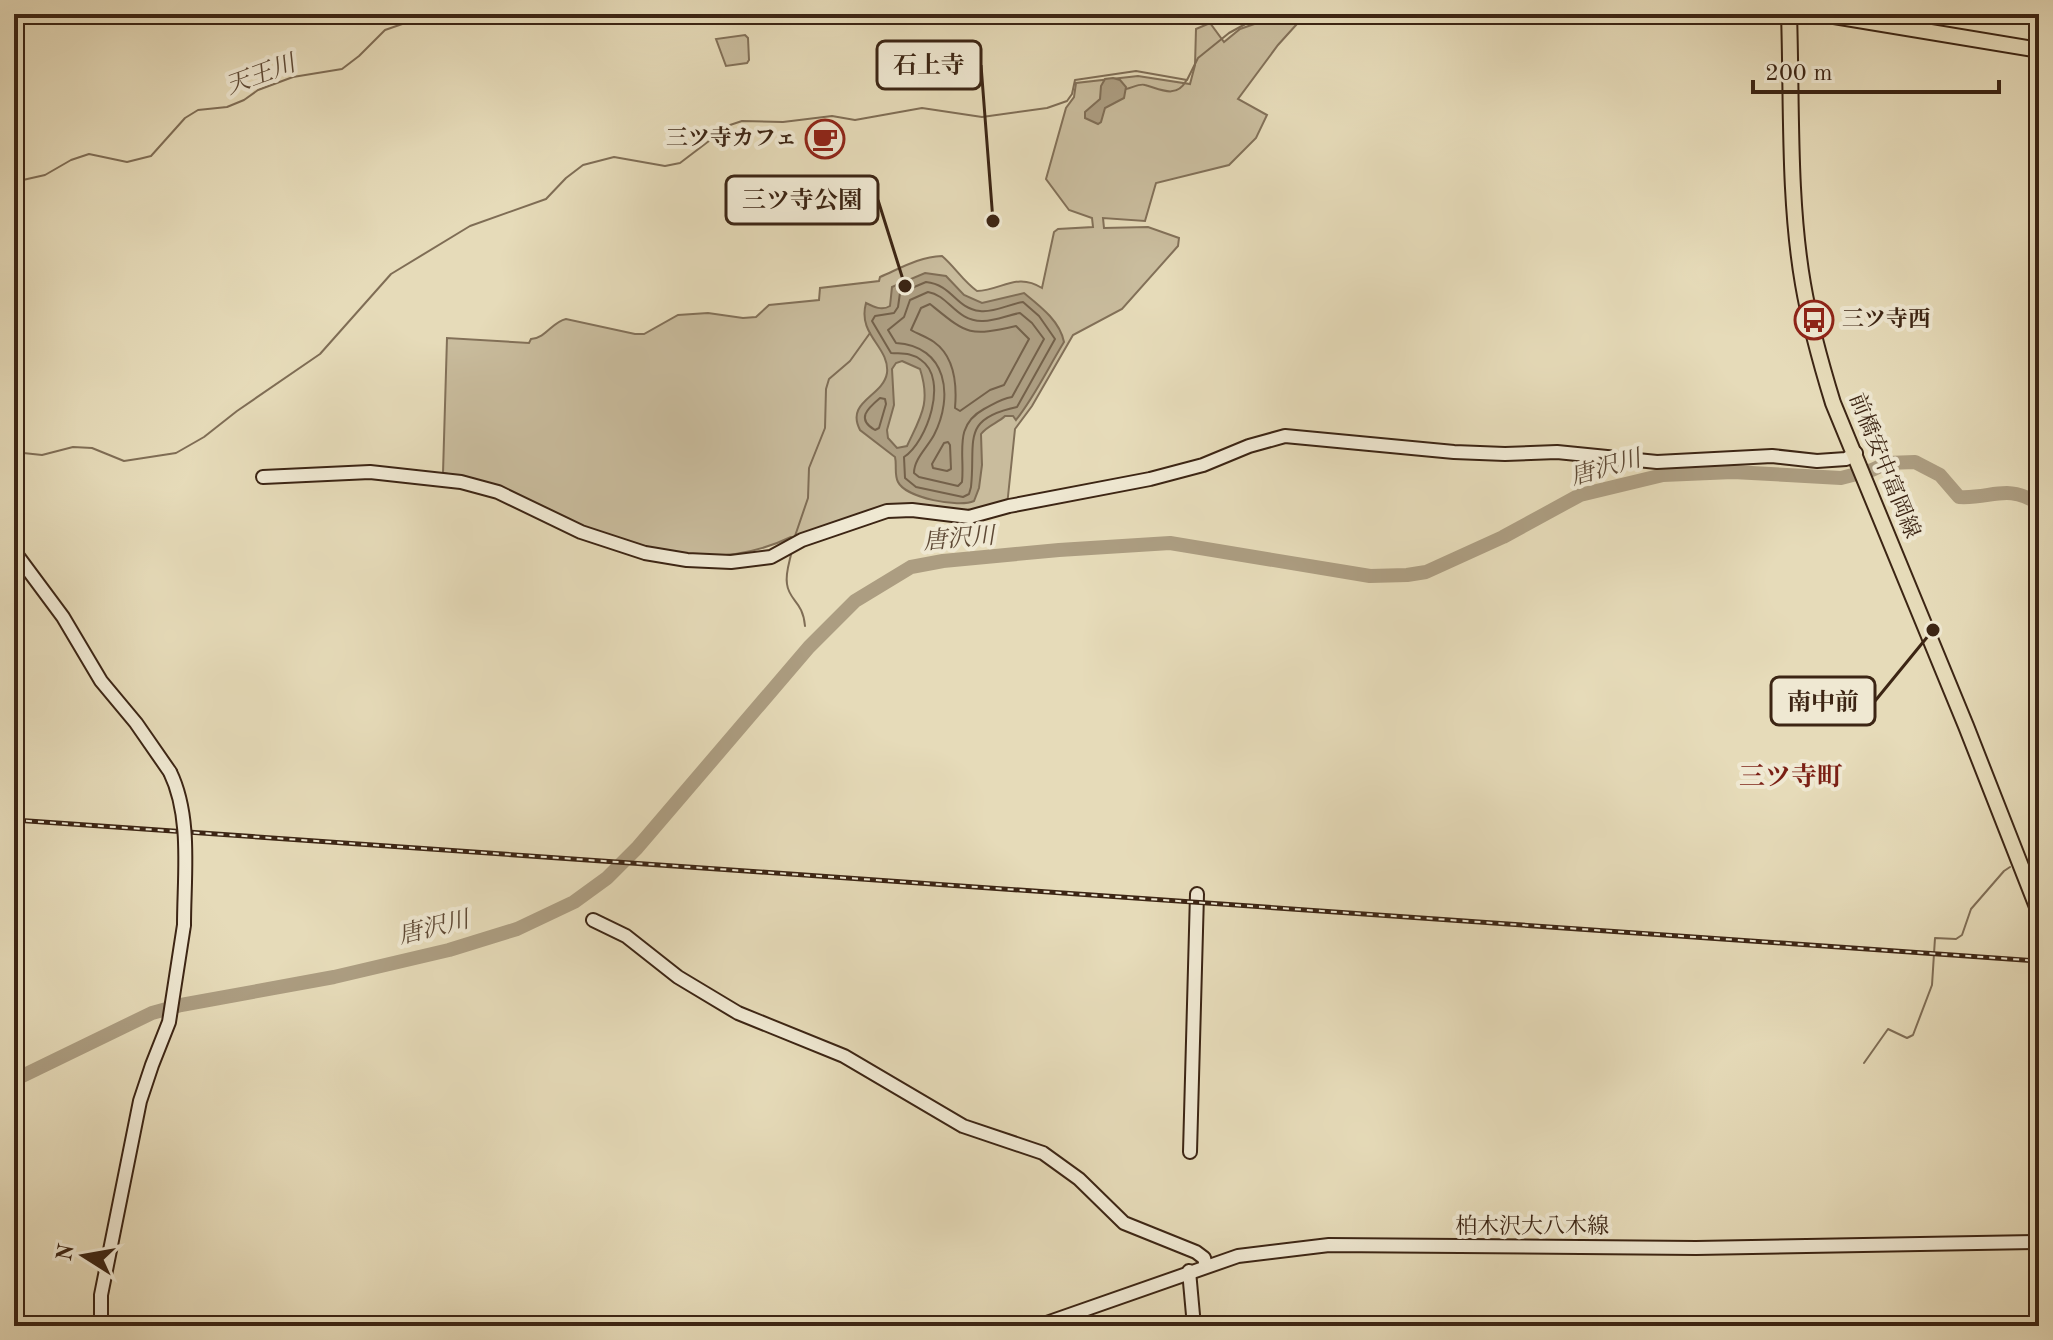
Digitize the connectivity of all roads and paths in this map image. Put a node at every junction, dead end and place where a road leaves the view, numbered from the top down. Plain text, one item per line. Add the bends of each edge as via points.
1 (1789, 14) edge
2 (1822, 14) edge
3 (2039, 50) edge
4 (1856, 453) junction
5 (263, 477) dead end
6 (14, 551) edge
7 (1197, 894) dead end
8 (2039, 912) edge
9 (593, 920) dead end
10 (1190, 1152) dead end
11 (2039, 1242) edge
12 (1206, 1266) junction
13 (1189, 1271) junction
14 (101, 1326) edge
15 (1038, 1326) edge
16 (1194, 1326) edge

1 - 4 main road, 前橋安中富岡線 via 1802,281 1833,403
2 - 3 main road
4 - 5 street via 1817,461 1772,456 1657,462 1557,452 1454,452 1285,436 1150,479 969,517 887,511 802,540 771,557 731,562 645,553 461,482 370,472
4 - 8 main road, 前橋安中富岡線
6 - 14 street, bridge via 63,617 101,681 151,742 170,772 183,814 184,925 172,1007 140,1101 101,1295
7 - 10 street
9 - 12 street via 626,936 678,977 738,1013 844,1056 963,1126 1043,1153 1124,1223 1196,1252
11 - 12 street, 柏木沢大八木線 via 1712,1248 1329,1245 1238,1256
12 - 13 street, 柏木沢大八木線
13 - 15 street, 柏木沢大八木線
13 - 16 street

